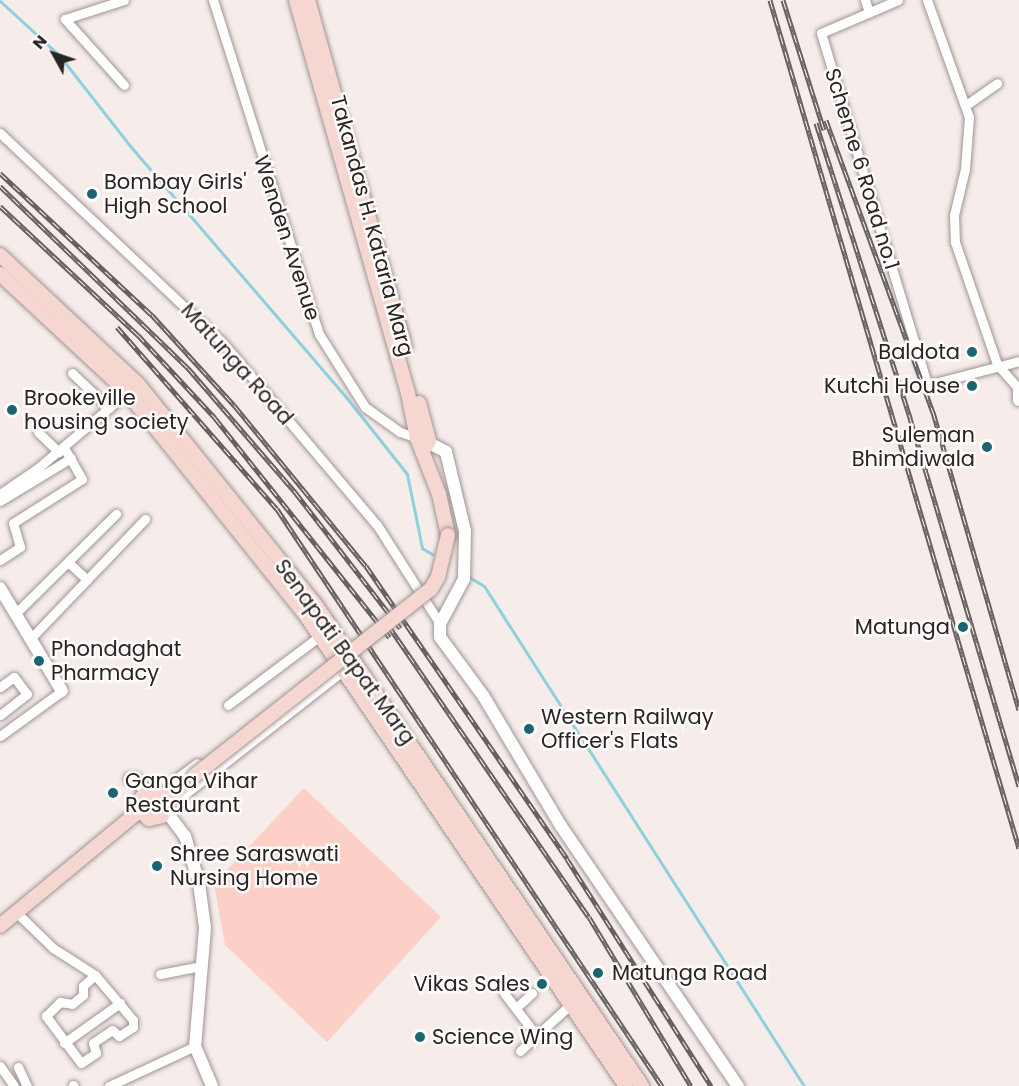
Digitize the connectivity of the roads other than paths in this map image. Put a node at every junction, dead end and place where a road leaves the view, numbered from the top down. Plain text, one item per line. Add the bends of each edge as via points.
1 (124, 0) edge
2 (213, 0) edge
3 (296, 0) edge
4 (308, 0) edge
5 (865, 0) edge
6 (898, 0) edge
7 (927, 0) edge
8 (869, 12) junction
9 (997, 83) dead end
10 (124, 85) dead end
11 (966, 105) junction
12 (0, 133) edge
13 (0, 255) edge
14 (0, 274) edge
15 (381, 277) junction
16 (16, 279) junction
17 (1019, 360) edge
18 (998, 364) junction
19 (72, 373) dead end
20 (133, 388) junction
21 (1019, 389) edge
22 (1019, 400) edge
23 (109, 408) junction
24 (38, 432) dead end
25 (423, 444) junction
26 (61, 450) junction
27 (70, 459) junction
28 (0, 494) edge
29 (0, 501) edge
30 (116, 514) dead end
31 (145, 519) dead end
32 (0, 560) edge
33 (68, 562) junction
34 (87, 580) junction
35 (0, 588) edge
36 (16, 613) junction
37 (440, 624) junction
38 (326, 632) junction
39 (31, 638) junction
40 (354, 661) junction
41 (339, 664) junction
42 (0, 687) edge
43 (62, 691) joint
44 (379, 698) junction
45 (228, 705) dead end
46 (367, 705) junction
47 (0, 715) edge
48 (2, 732) edge
49 (409, 753) junction
50 (130, 779) dead end
51 (174, 796) junction
52 (144, 804) junction
53 (6, 918) edge
54 (202, 966) junction
55 (160, 974) dead end
56 (94, 975) junction
57 (504, 993) dead end
58 (532, 993) dead end
59 (577, 999) junction
60 (120, 1003) junction
61 (516, 1008) junction
62 (536, 1035) junction
63 (64, 1043) junction
64 (195, 1046) junction
65 (520, 1051) dead end
66 (18, 1066) dead end
67 (0, 1068) edge
68 (12, 1082) edge
69 (0, 1085) edge
70 (27, 1086) edge
71 (109, 1086) edge
72 (212, 1086) edge
73 (626, 1086) edge
74 (642, 1086) edge
75 (738, 1086) edge

1 - 10 street via 65,19
2 - 25 street, Wenden Avenue via 319,334 365,407
3 - 15 main road, Takandas H. Kataria Marg
4 - 15 main road, Takandas H. Kataria Marg
5 - 8 street
6 - 8 street, Scheme 6 Road no.1
7 - 11 street
8 - 18 street, Scheme 6 Road no.1 via 821,33 927,385
9 - 11 street
11 - 18 street via 967,147 954,215 955,242
12 - 37 street, Matunga Road via 223,343 377,525
13 - 16 main road, Senapati Bapat Marg
14 - 16 main road, Senapati Bapat Marg
15 - 25 main road, Takandas H. Kataria Marg
16 - 20 main road, Senapati Bapat Marg
17 - 18 street
18 - 21 street
19 - 23 street
20 - 23 street
20 - 38 main road, Senapati Bapat Marg
21 - 22 street
23 - 26 street
24 - 26 street
25 - 37 street via 446,452 465,531 464,579
25 - 51 main road, Takandas H. Kataria Marg, bridge via 448,535 443,562 431,589
26 - 27 street
26 - 28 street
27 - 29 street
27 - 32 street via 82,479 13,523 20,546
30 - 33 street
31 - 34 street
33 - 34 street
33 - 36 street
34 - 39 street
35 - 36 street
36 - 39 street
37 - 75 street via 440,637 484,697 561,826
38 - 40 main road, Senapati Bapat Marg
38 - 41 main road, Senapati Bapat Marg
38 - 45 street
39 - 43 street
40 - 41 street
40 - 44 main road, Senapati Bapat Marg
41 - 46 main road, Senapati Bapat Marg
41 - 51 street via 185,793
42 - 47 street via 14,677 27,694
43 - 48 street
44 - 46 street
44 - 49 main road, Senapati Bapat Marg
46 - 49 main road, Senapati Bapat Marg
49 - 59 main road, Senapati Bapat Marg
50 - 52 street
51 - 52 main road
51 - 52 main road
51 - 54 street via 201,894 205,928
52 - 53 main road via 119,837 111,837
53 - 56 street
54 - 55 street
54 - 64 street
56 - 60 street
56 - 63 street via 83,986 83,995 72,1004 60,1002 46,1014
57 - 61 street
58 - 61 street
59 - 62 street
59 - 73 main road, Senapati Bapat Marg
59 - 74 main road, Senapati Bapat Marg
60 - 63 street
60 - 63 street via 134,1025 119,1036 111,1030 93,1043 95,1054 81,1063
61 - 62 street
62 - 65 street
64 - 71 street
64 - 72 street
66 - 70 street
67 - 68 street
68 - 69 street

